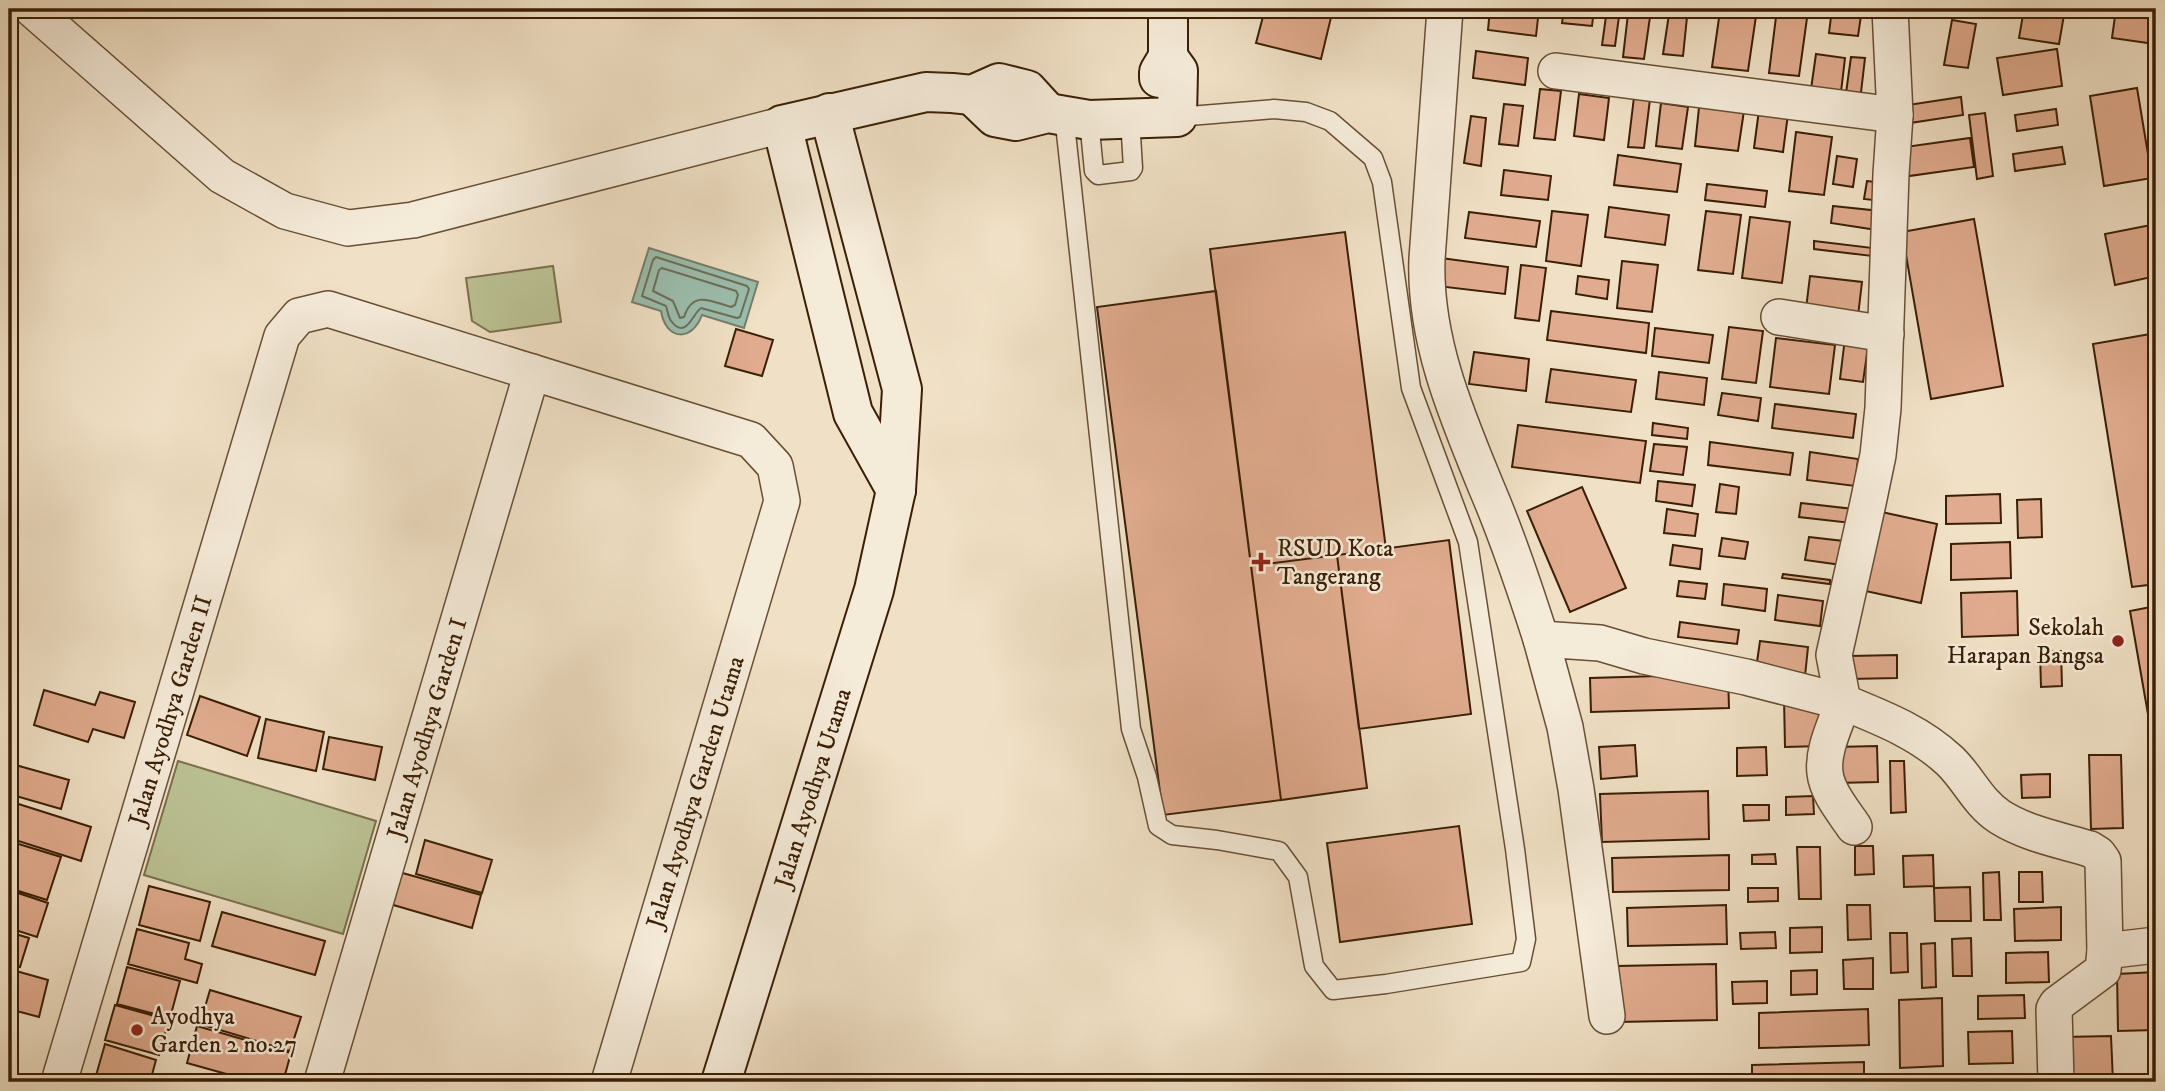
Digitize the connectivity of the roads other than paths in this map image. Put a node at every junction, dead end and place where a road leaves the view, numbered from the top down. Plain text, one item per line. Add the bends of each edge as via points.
1 (32, 9) edge
2 (1168, 9) edge
3 (1445, 9) edge
4 (1890, 9) edge
5 (1556, 71) dead end
6 (846, 110) junction
7 (1895, 115) junction
8 (1067, 116) junction
9 (1156, 117) junction
10 (782, 125) junction
11 (1779, 317) dead end
12 (1886, 334) junction
13 (532, 372) junction
14 (896, 490) junction
15 (1541, 639) junction
16 (1843, 702) junction
17 (1854, 827) dead end
18 (2156, 945) edge
19 (2105, 951) junction
20 (1606, 1016) dead end
21 (59, 1082) edge
22 (322, 1082) edge
23 (609, 1082) edge
24 (721, 1082) edge
25 (2056, 1082) edge

1 - 10 street via 222,176 285,211 348,228 413,220
2 - 9 street via 1168,57 1178,71
3 - 15 street via 1427,269 1430,316 1438,356 1470,451
4 - 7 street
5 - 7 street
6 - 8 street via 926,92 972,95 999,83 1027,90
6 - 10 street
6 - 14 street, Jalan Ayodhya Utama via 902,389
7 - 12 street
8 - 9 street
8 - 9 lane via 1098,175 1132,171
8 - 9 lane via 1131,729 1158,826 1172,835 1279,851 1298,877 1314,966 1333,990 1521,962 1526,939 1515,849 1468,542 1411,388 1382,183 1373,158 1330,121 1306,112 1274,109
10 - 14 street via 853,412
11 - 12 street
12 - 16 street via 1878,454 1834,655
13 - 21 street, Jalan Ayodhya Garden II via 328,309 299,316 282,336
13 - 22 street, Jalan Ayodhya Garden I
13 - 23 street, Jalan Ayodhya Garden Utama via 751,440 775,466 782,501
14 - 24 street, Jalan Ayodhya Utama via 874,590
15 - 16 street via 1600,643
15 - 20 street via 1576,789
16 - 17 street via 1826,752 1825,774
16 - 19 street via 1924,740 1952,763 1998,816 2098,854 2103,861
18 - 19 street
19 - 25 street via 2103,971 2062,998 2054,1009

